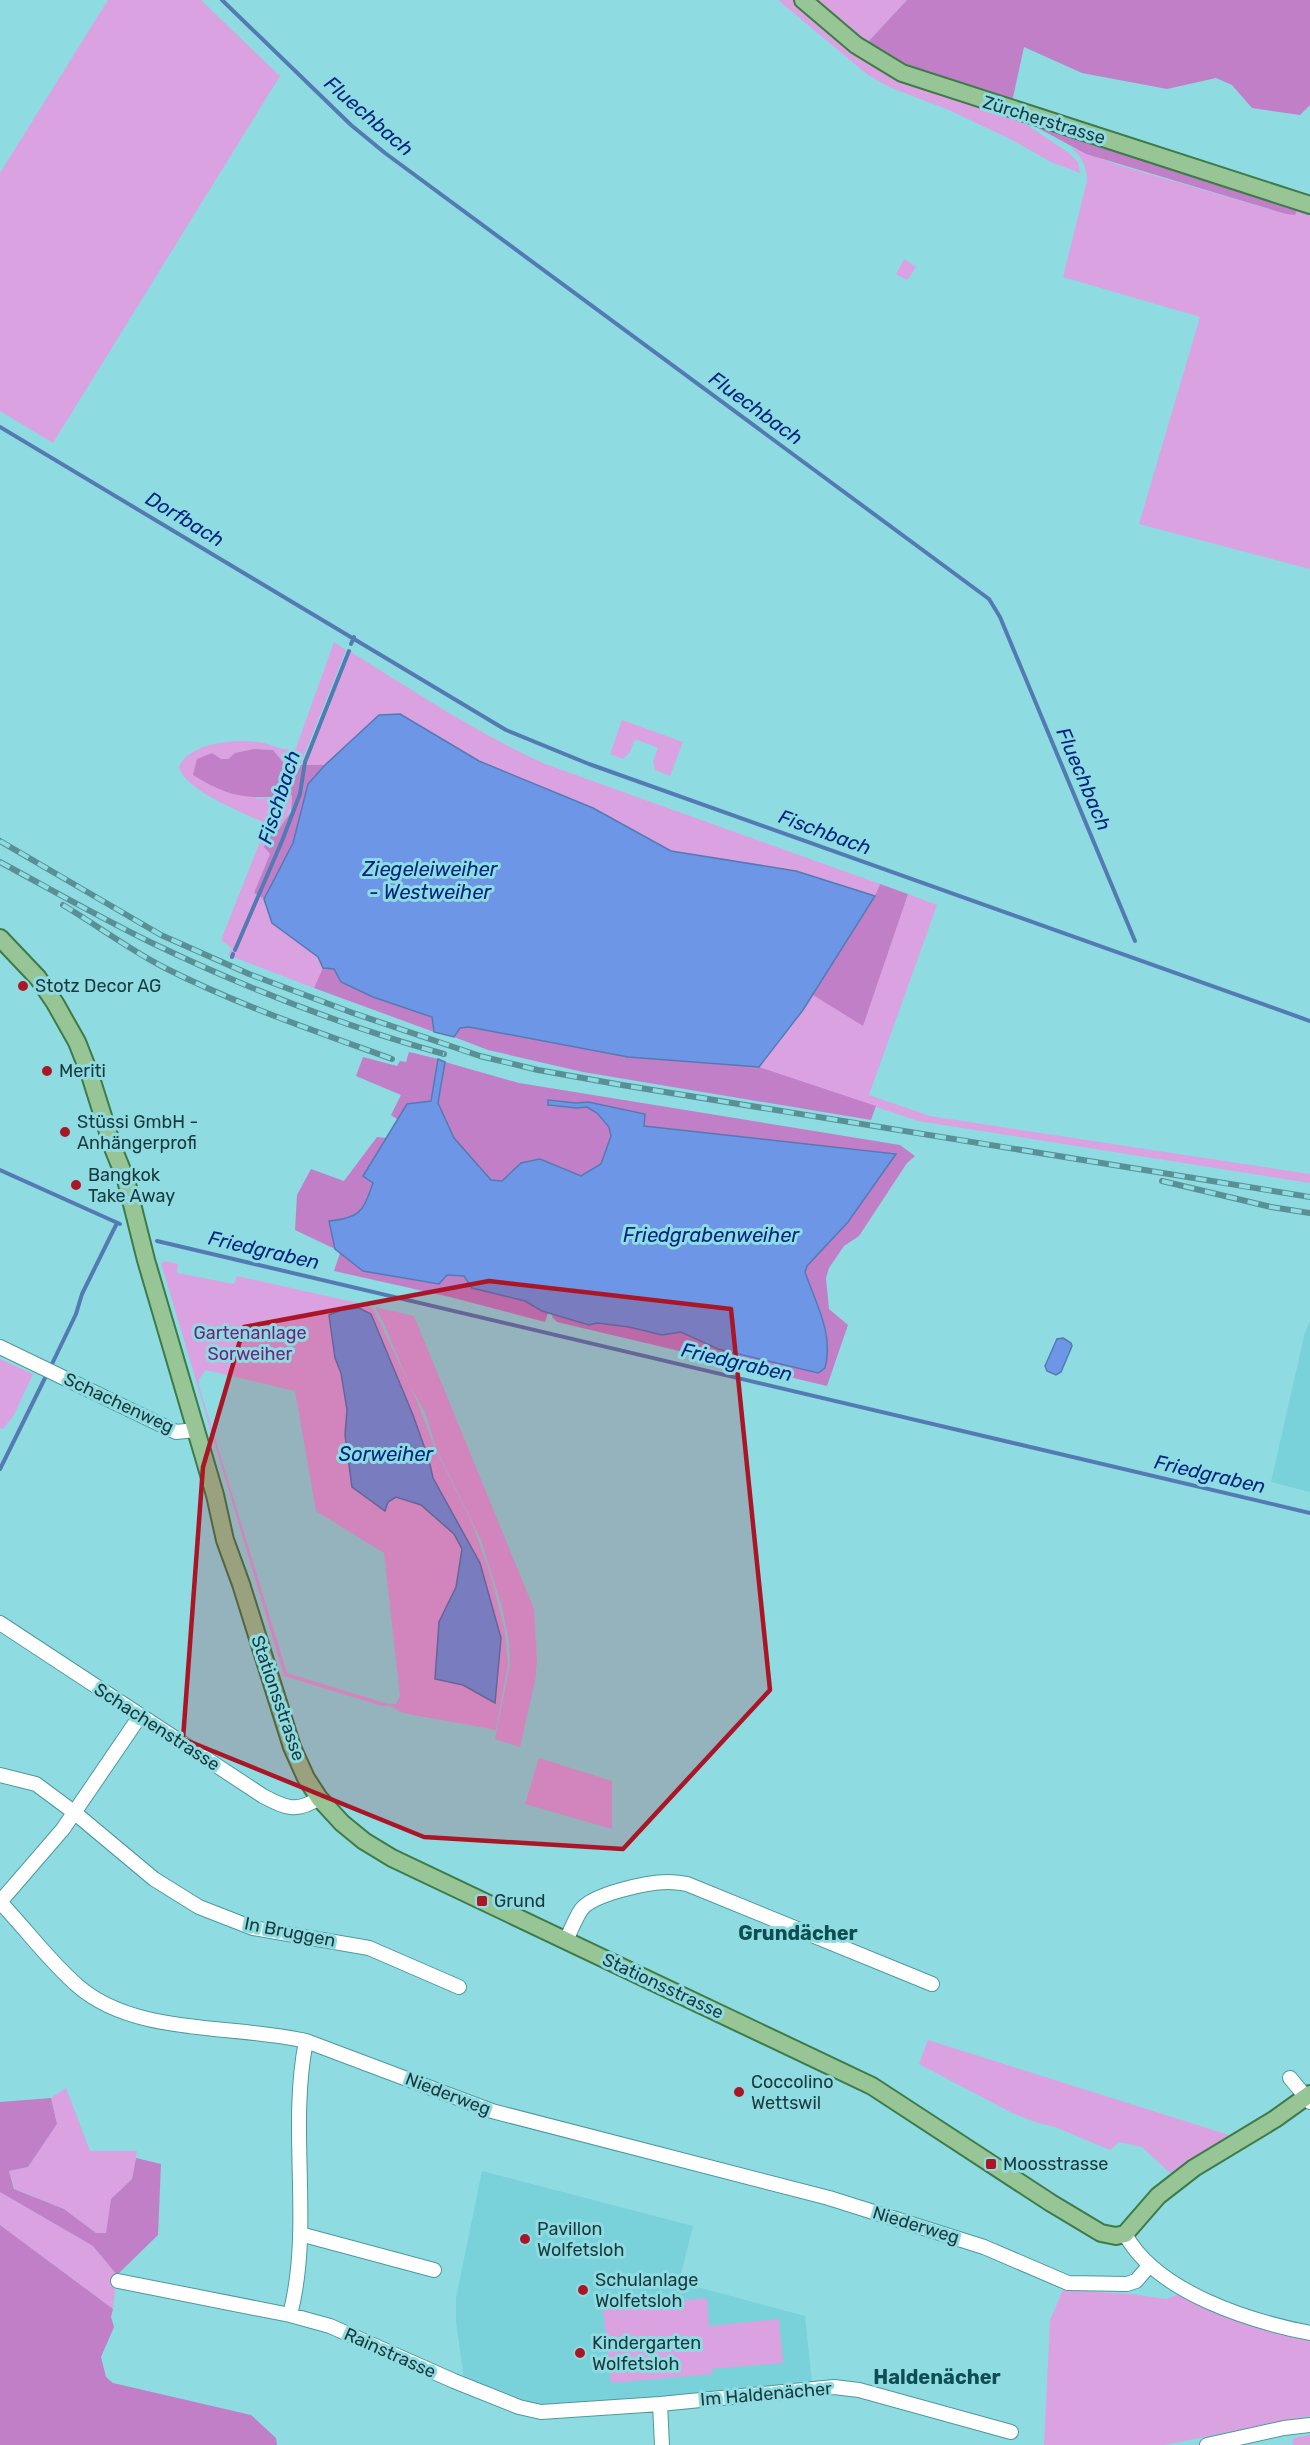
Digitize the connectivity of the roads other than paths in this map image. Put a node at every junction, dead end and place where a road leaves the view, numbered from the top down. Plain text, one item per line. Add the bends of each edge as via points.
1 (803, 0) edge
2 (1307, 204) edge
3 (0, 938) edge
4 (0, 1347) edge
5 (196, 1430) junction
6 (0, 1623) edge
7 (140, 1716) junction
8 (0, 1775) edge
9 (319, 1798) junction
10 (75, 1813) junction
11 (0, 1902) edge
12 (567, 1940) junction
13 (932, 1984) dead end
14 (459, 1987) dead end
15 (306, 2041) junction
16 (1290, 2078) dead end
17 (1309, 2097) edge
18 (300, 2234) junction
19 (1125, 2234) junction
20 (1149, 2266) junction
21 (434, 2270) dead end
22 (118, 2282) dead end
23 (290, 2315) junction
24 (1310, 2332) edge
25 (660, 2404) junction
26 (1310, 2425) edge
27 (1011, 2432) dead end
28 (662, 2445) edge
29 (1207, 2445) edge

1 - 2 main road, Zürcherstrasse via 856,45 902,73
3 - 5 main road, Stationsstrasse via 38,978 77,1042 126,1180
4 - 5 street, Schachenweg via 176,1432
5 - 9 main road, Stationsstrasse via 225,1540 281,1717 306,1778
6 - 7 street, Schachenstrasse
7 - 9 street, Schachenstrasse via 272,1801 295,1809
7 - 10 street, Niederweg
8 - 10 street, In Bruggen via 36,1784
9 - 12 main road, Stationsstrasse via 342,1823 392,1858
10 - 11 street, Niederweg
10 - 14 street, In Bruggen via 147,1874 199,1907 253,1928 369,1948
11 - 15 street, Niederweg via 78,1986 117,2011 138,2018
12 - 13 street via 589,1902 646,1885 677,1883
12 - 19 main road, Stationsstrasse via 872,2086 1082,2222 1110,2235
15 - 18 street via 300,2093
15 - 20 street, Niederweg via 492,2111 829,2198 984,2247 1068,2283 1126,2284 1136,2281
16 - 17 street
17 - 19 main road via 1194,2168 1158,2196
18 - 21 street
18 - 23 street via 296,2295
19 - 20 street
20 - 24 street via 1219,2306 1250,2318
22 - 23 street, Rainstrasse
23 - 25 street, Rainstrasse via 356,2336 519,2407 562,2412
25 - 27 street, Im Haldenächer via 834,2387 859,2390
25 - 28 street
26 - 29 street

